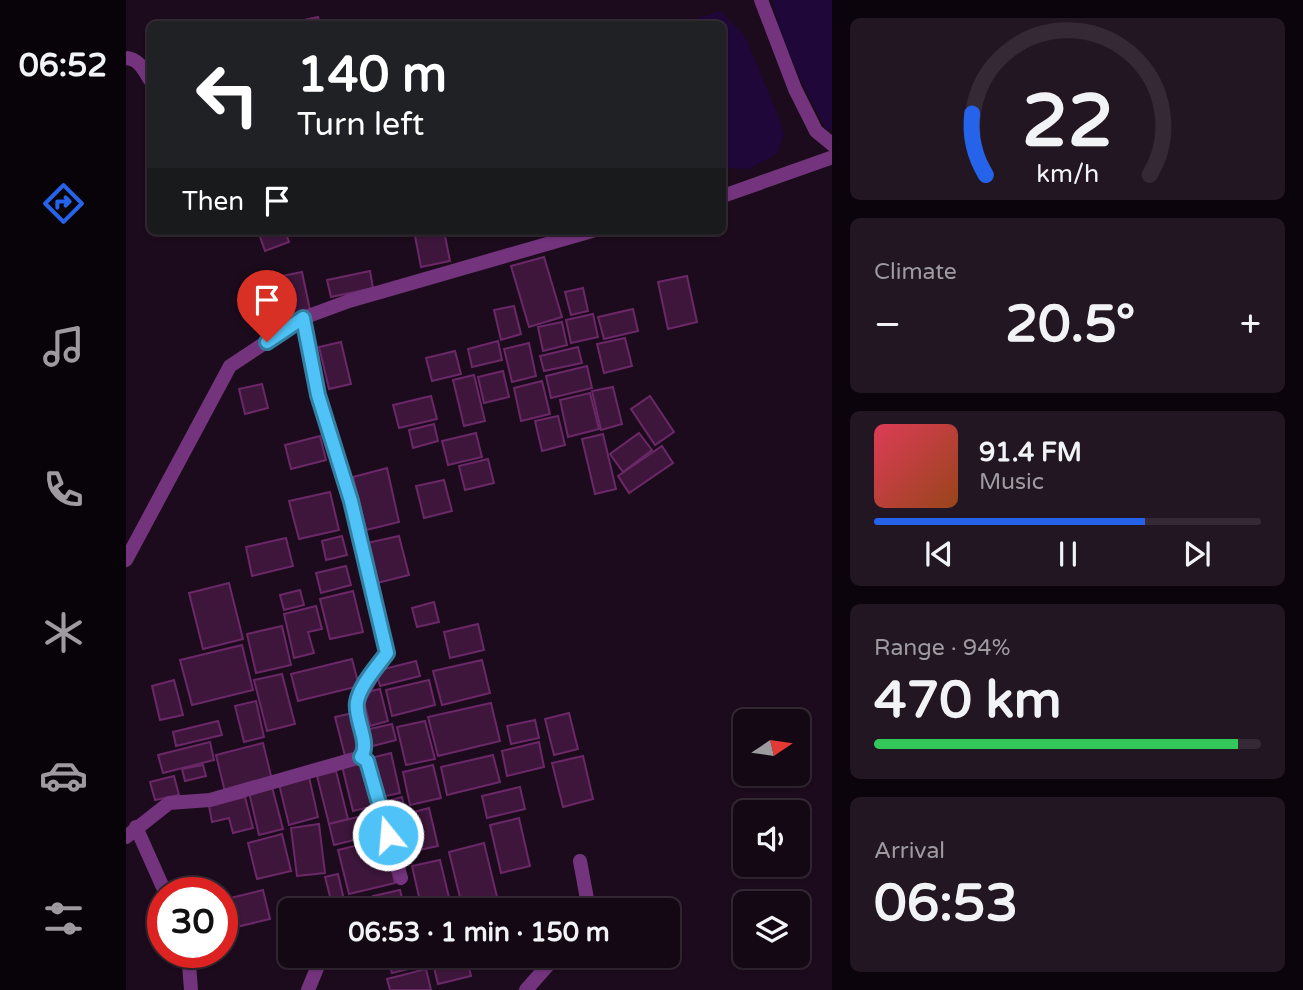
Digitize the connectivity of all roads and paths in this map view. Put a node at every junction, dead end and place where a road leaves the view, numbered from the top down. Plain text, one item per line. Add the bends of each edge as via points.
1 (761, 0) edge
2 (126, 58) edge
3 (147, 75) edge
4 (832, 145) edge
5 (832, 157) edge
6 (726, 195) edge
7 (578, 235) edge
8 (303, 318) junction
9 (126, 561) edge
10 (361, 757) junction
11 (131, 832) edge
12 (580, 861) dead end
13 (156, 877) edge
14 (401, 878) dead end
15 (587, 898) edge
16 (189, 968) edge
17 (317, 968) edge
18 (545, 968) edge
19 (191, 990) edge
20 (308, 990) edge
21 (526, 990) edge

1 - 4 street via 795,89 816,131
2 - 3 street via 140,64
5 - 6 street
7 - 8 street
8 - 9 street via 230,366
8 - 10 street via 318,395 351,501 387,653 357,702 365,747
10 - 11 street via 210,800 169,803
10 - 14 street via 367,761
11 - 13 street
12 - 15 street
16 - 19 street
17 - 20 street
18 - 21 street

